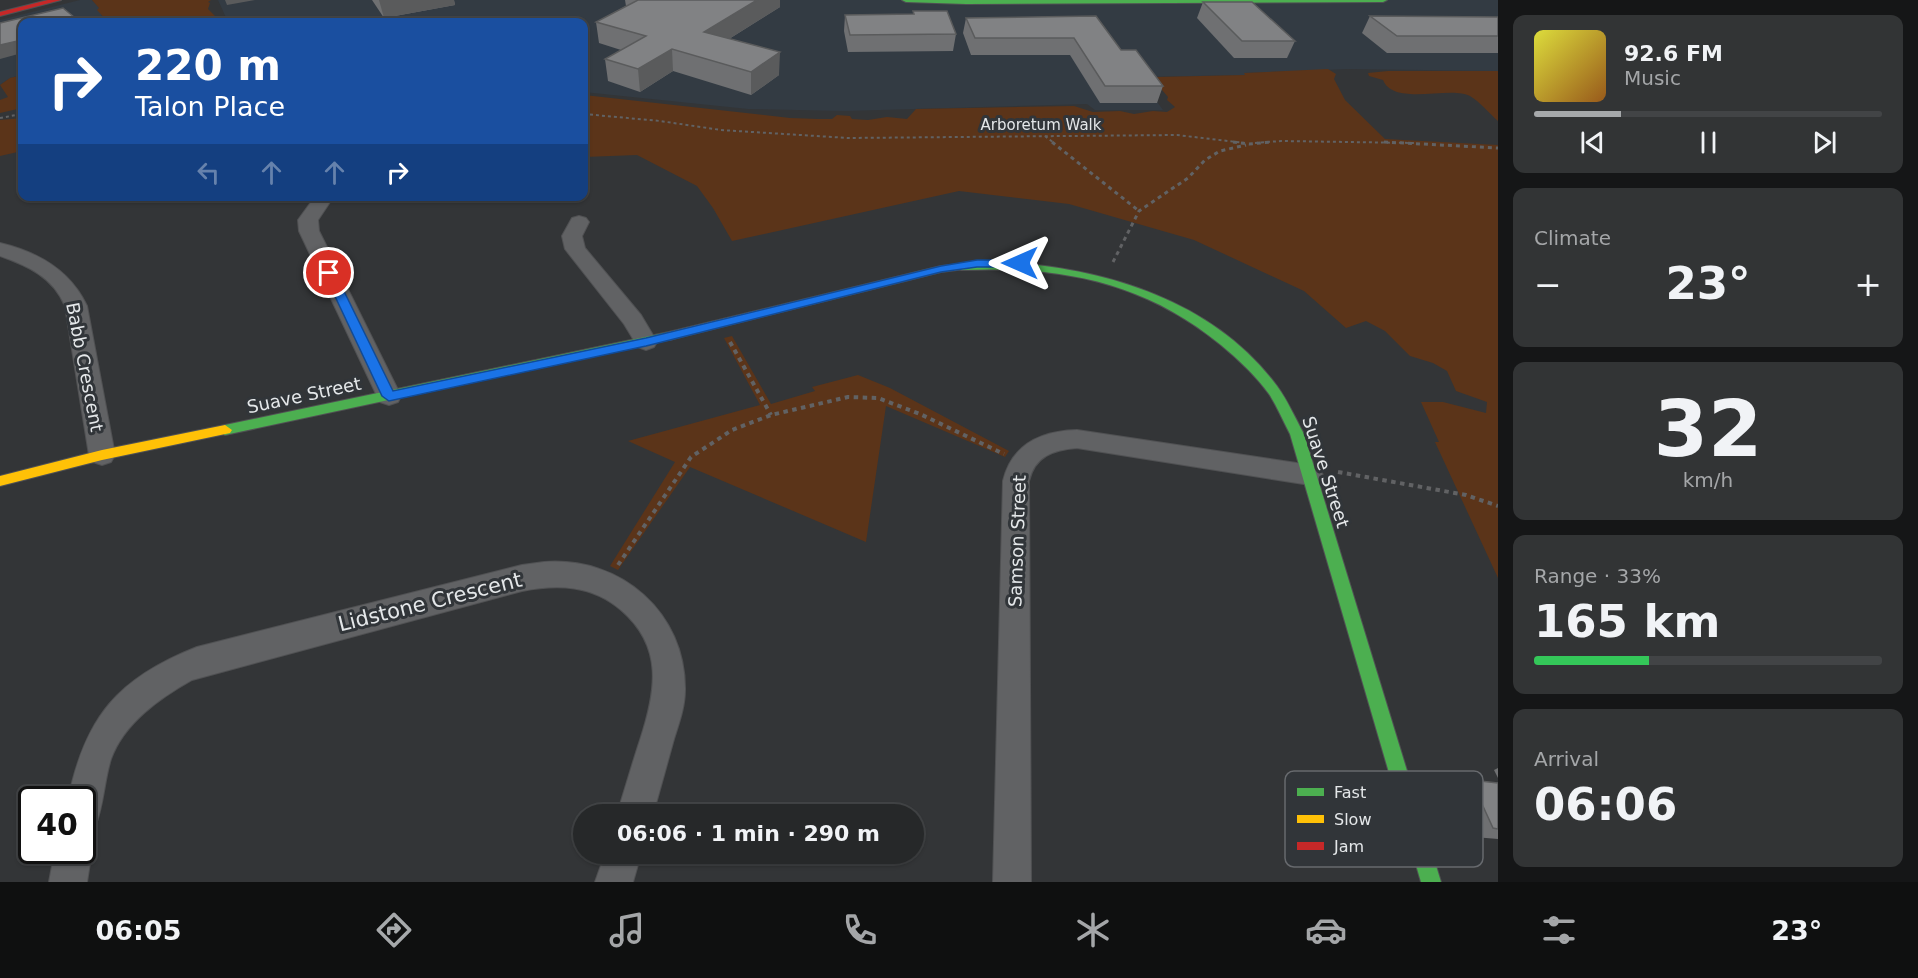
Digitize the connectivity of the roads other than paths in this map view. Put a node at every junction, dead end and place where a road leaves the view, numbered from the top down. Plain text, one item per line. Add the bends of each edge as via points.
1 (57, 0) edge
2 (906, 0) edge
3 (1383, 0) edge
4 (1271, 1) edge
5 (0, 14) edge
6 (321, 202) dead end
7 (579, 222) dead end
8 (0, 249) edge
9 (646, 342) junction
10 (389, 396) junction
11 (102, 454) junction
12 (1308, 471) junction
13 (0, 481) edge
14 (1398, 771) edge
15 (88, 786) edge
16 (638, 804) edge
17 (72, 864) edge
18 (620, 864) edge
19 (1427, 867) edge
20 (68, 882) edge
21 (615, 882) edge
22 (1012, 882) edge
23 (1431, 882) edge

1 - 5 street
2 - 4 street
3 - 4 street
6 - 10 street via 308,220 309,231
7 - 9 street via 572,236 575,249 633,320
8 - 11 street, Babb Crescent via 48,269 70,291
9 - 10 street, Suave Street
9 - 12 street, Suave Street via 958,266 1020,263 1065,269 1105,278 1147,294 1203,324 1238,351 1265,378 1284,405 1298,434
10 - 11 street, Suave Street
11 - 13 street, Suave Street
12 - 14 street, Suave Street
12 - 22 street, Samson Street via 1077,438 1045,444 1021,462 1016,481
15 - 16 street, Lidstone Crescent via 95,756 118,717 136,698 177,670 522,578 560,573 606,583 635,602 659,632 670,670 669,693
17 - 20 street
18 - 21 street
19 - 23 street, Suave Street

